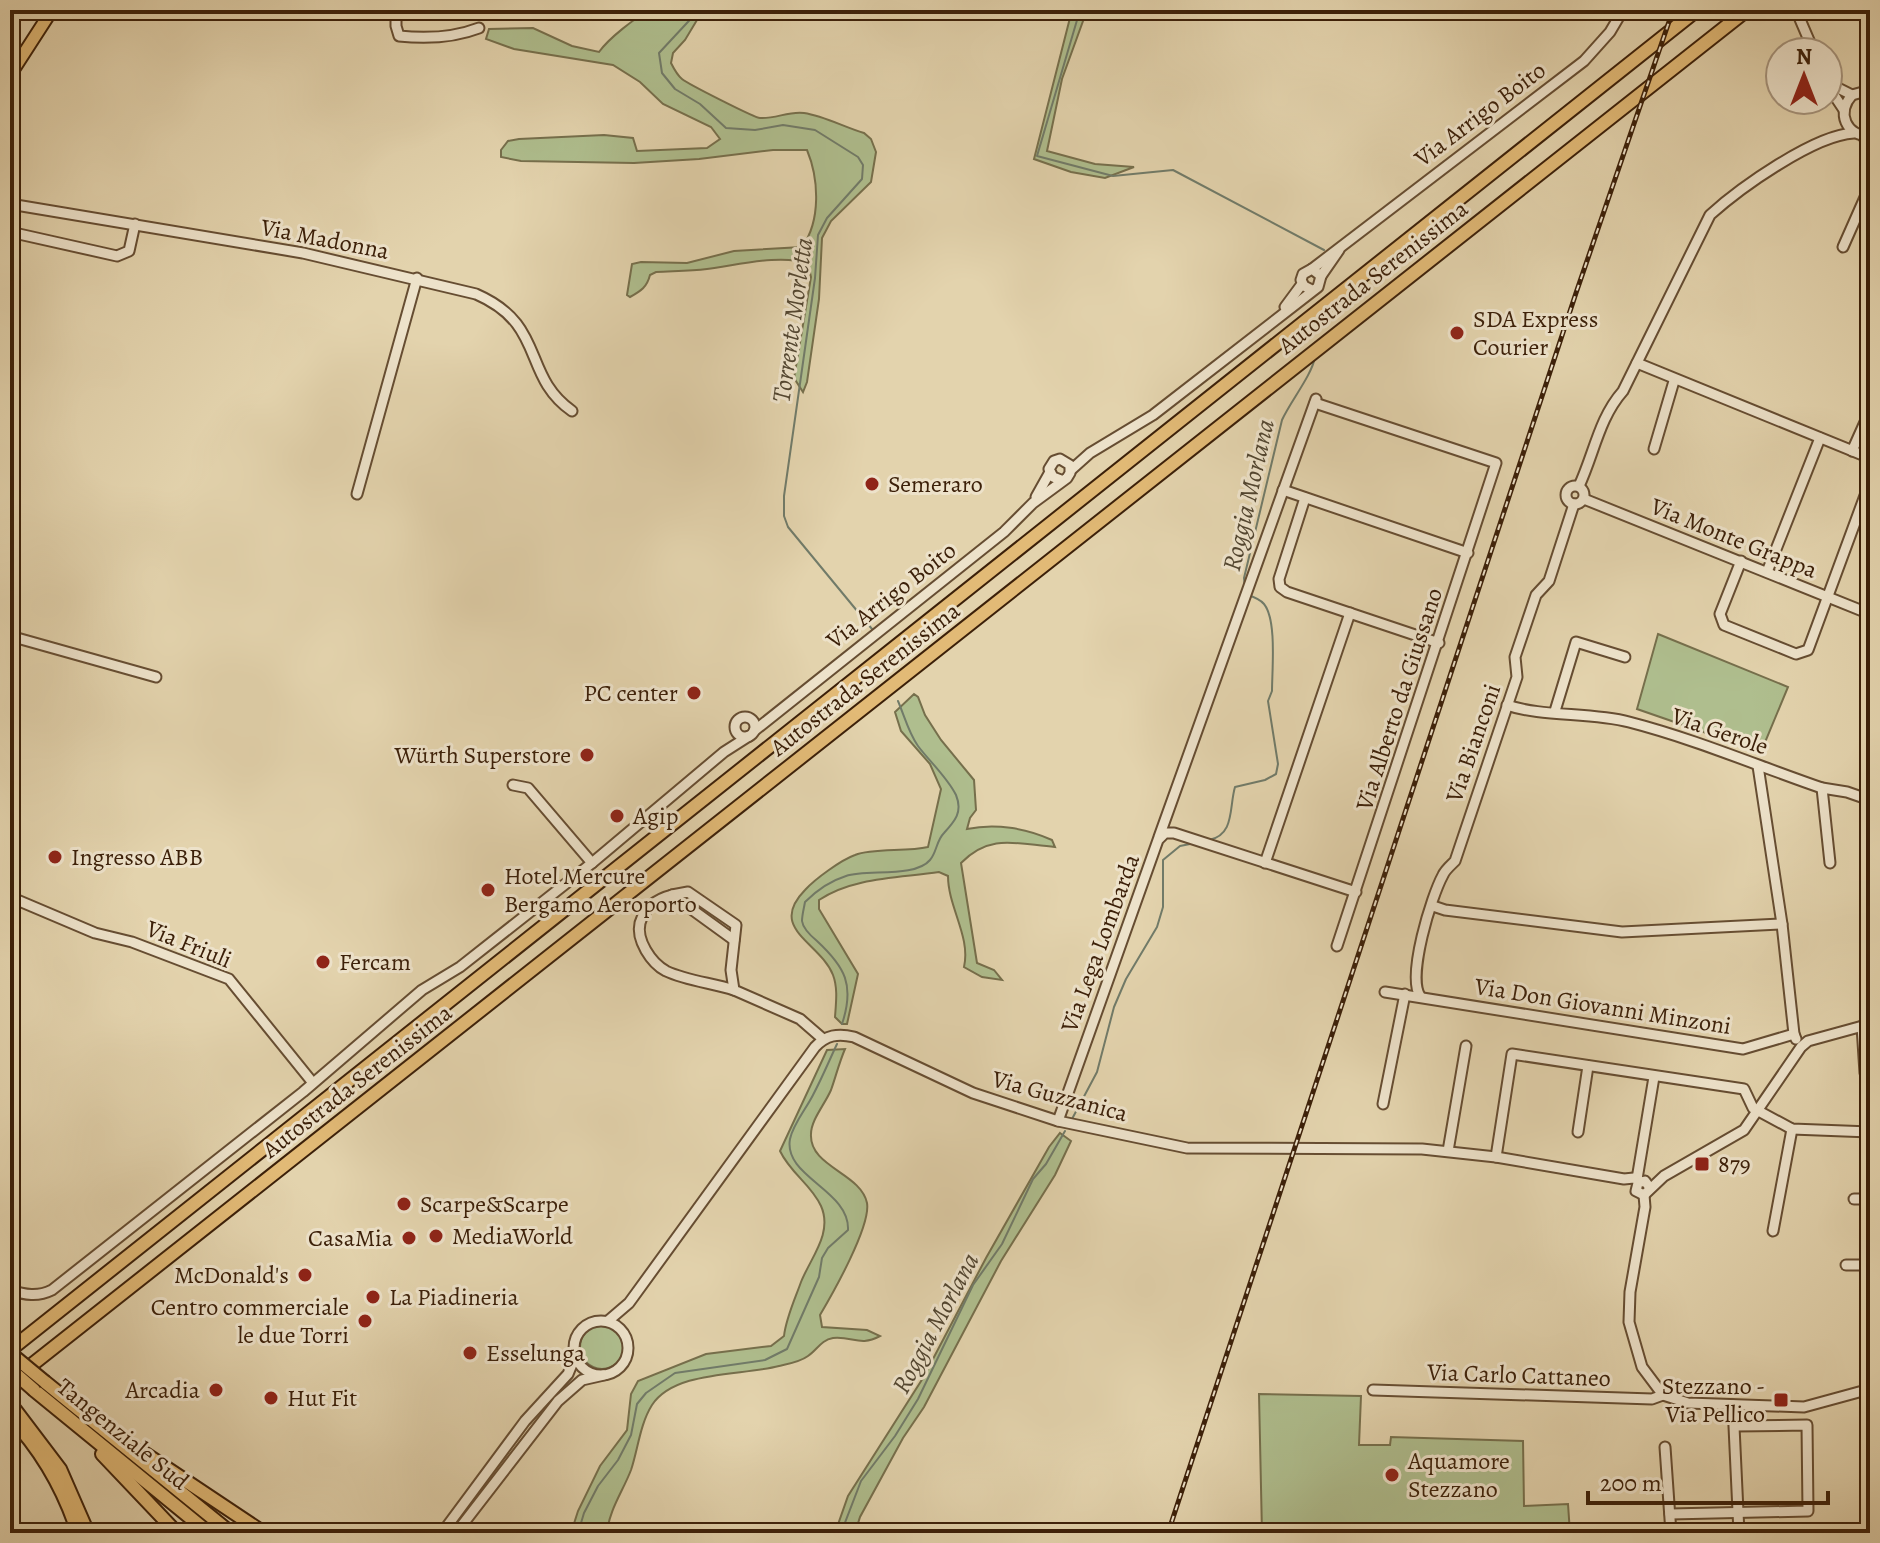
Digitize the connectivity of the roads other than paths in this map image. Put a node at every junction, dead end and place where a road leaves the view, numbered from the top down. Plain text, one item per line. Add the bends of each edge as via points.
1 (52, 10) edge
2 (396, 10) edge
3 (1623, 10) edge
4 (1697, 10) edge
5 (1747, 10) edge
6 (1796, 10) edge
7 (479, 28) dead end
8 (1807, 36) edge
9 (10, 75) edge
10 (1870, 90) edge
11 (1844, 91) edge
12 (1852, 95) junction
13 (1844, 114) joint
14 (1842, 116) edge
15 (1862, 135) edge
16 (1825, 139) junction
17 (1870, 147) edge
18 (1870, 186) edge
19 (10, 204) edge
20 (135, 224) junction
21 (10, 232) edge
22 (1349, 239) junction
23 (1843, 247) dead end
24 (1312, 269) junction
25 (1321, 276) junction
26 (417, 278) junction
27 (1302, 284) junction
28 (1312, 290) junction
29 (1273, 321) junction
30 (1637, 363) junction
31 (1674, 381) junction
32 (572, 411) dead end
33 (1870, 411) edge
34 (1816, 437) junction
35 (1654, 449) dead end
36 (1852, 451) junction
37 (1870, 458) edge
38 (1069, 465) junction
39 (1050, 472) junction
40 (1061, 480) junction
41 (1870, 482) edge
42 (1579, 486) junction
43 (1283, 490) junction
44 (357, 494) dead end
45 (1305, 498) junction
46 (1584, 499) junction
47 (1033, 503) junction
48 (1574, 504) junction
49 (1468, 553) junction
50 (1741, 561) junction
51 (1767, 572) junction
52 (1828, 597) junction
53 (1350, 613) junction
54 (1870, 614) edge
55 (10, 636) edge
56 (1439, 643) junction
57 (1625, 657) dead end
58 (156, 677) dead end
59 (1507, 705) junction
60 (1555, 711) junction
61 (771, 716) junction
62 (751, 719) junction
63 (736, 726) junction
64 (752, 734) junction
65 (724, 752) junction
66 (1758, 766) junction
67 (513, 785) dead end
68 (1822, 788) junction
69 (1870, 800) edge
70 (1158, 840) junction
71 (592, 863) junction
72 (1265, 863) junction
73 (1830, 863) dead end
74 (1356, 892) junction
75 (10, 897) edge
76 (1433, 906) junction
77 (1782, 924) junction
78 (1337, 946) dead end
79 (1866, 946) dead end
80 (1870, 970) edge
81 (734, 990) junction
82 (1385, 992) dead end
83 (1405, 994) junction
84 (1420, 996) junction
85 (1866, 1025) edge
86 (1794, 1034) junction
87 (823, 1039) junction
88 (1466, 1046) dead end
89 (1801, 1047) junction
90 (1588, 1066) junction
91 (1865, 1073) dead end
92 (1654, 1077) junction
93 (313, 1083) junction
94 (1383, 1104) dead end
95 (1759, 1111) junction
96 (1058, 1121) junction
97 (1792, 1129) junction
98 (1578, 1132) dead end
99 (1870, 1132) edge
100 (1448, 1151) junction
101 (1496, 1157) junction
102 (1642, 1186) junction
103 (1854, 1199) dead end
104 (1870, 1199) edge
105 (1773, 1231) dead end
106 (1846, 1265) dead end
107 (1870, 1265) edge
108 (10, 1290) edge
109 (629, 1303) junction
110 (608, 1321) junction
111 (624, 1334) junction
112 (10, 1352) edge
113 (575, 1357) junction
114 (10, 1369) edge
115 (604, 1375) junction
116 (10, 1382) edge
117 (40, 1386) junction
118 (1870, 1389) edge
119 (1373, 1390) dead end
120 (1663, 1395) junction
121 (1733, 1405) junction
122 (11, 1409) edge
123 (81, 1412) junction
124 (1736, 1426) junction
125 (80, 1427) junction
126 (1665, 1447) dead end
127 (1738, 1513) junction
128 (1670, 1514) junction
129 (78, 1533) edge
130 (88, 1533) edge
131 (177, 1533) edge
132 (209, 1533) edge
133 (231, 1533) edge
134 (264, 1533) edge
135 (442, 1533) edge
136 (456, 1533) edge
137 (1671, 1533) edge
138 (1739, 1533) edge

1 - 9 main road
2 - 7 street via 399,36 462,35
3 - 22 street, Via Arrigo Boito via 1584,61
4 - 112 highway, Autostrada Serenissima
5 - 116 highway, Autostrada Serenissima
6 - 8 street
10 - 12 street
11 - 12 street
12 - 13 street, Via Bianconi
13 - 15 street
14 - 16 street, Via Bianconi
15 - 16 street, Via Bianconi
15 - 17 street
16 - 30 street, Via Bianconi via 1710,215
18 - 23 street
19 - 20 street, Via Madonna
20 - 21 street via 129,251 121,256
20 - 26 street, Via Madonna
22 - 24 street, Via Arrigo Boito
22 - 25 street, Via Arrigo Boito
24 - 25 street
24 - 27 street, Via Arrigo Boito via 1303,274
25 - 28 street, Via Arrigo Boito via 1320,285
26 - 32 street, Via Madonna via 476,294 511,315 552,395
26 - 44 street
27 - 28 street
27 - 29 street, Via Arrigo Boito
28 - 29 street, Via Arrigo Boito
29 - 38 street, Via Arrigo Boito via 1153,415
30 - 31 street
30 - 42 street, Via Bianconi via 1612,403
31 - 34 street
31 - 35 street
33 - 36 street
34 - 36 street
34 - 51 street
36 - 37 street
38 - 39 street, Via Arrigo Boito via 1054,461
38 - 40 street, Via Arrigo Boito via 1067,478
39 - 40 street
39 - 47 street, Via Arrigo Boito
40 - 47 street, Via Arrigo Boito
41 - 52 street
42 - 46 street
42 - 48 street, Via Bianconi via 1566,492
43 - 45 street
43 - 49 street, Via Alberto da Giussano via 1315,400 1496,463
43 - 70 street
45 - 49 street
45 - 53 street via 1280,587
46 - 48 street
46 - 50 street, Via Monte Grappa
47 - 61 street, Via Arrigo Boito via 1004,532
48 - 59 street, Via Bianconi via 1549,581 1536,595 1515,657 1517,677
49 - 56 street, Via Alberto da Giussano
50 - 51 street, Via Monte Grappa
50 - 52 street via 1720,614 1724,625 1796,654 1808,650
51 - 52 street, Via Monte Grappa
52 - 54 street, Via Monte Grappa
53 - 56 street
53 - 72 street
55 - 58 street
56 - 74 street, Via Alberto da Giussano
57 - 60 street via 1576,642
59 - 60 street, Via Gerole
59 - 76 street, Via Bianconi via 1455,861 1443,874
60 - 66 street, Via Gerole via 1629,722
61 - 62 street, Via Arrigo Boito
61 - 64 street, Via Arrigo Boito
62 - 63 street, Via Arrigo Boito via 743,718
62 - 64 street
63 - 64 street via 739,734
63 - 65 street, Via Arrigo Boito
64 - 65 street, Via Arrigo Boito
65 - 71 street, Via Arrigo Boito
66 - 68 street, Via Gerole
66 - 77 street
67 - 71 street via 528,788
68 - 69 street, Via Gerole
68 - 73 street
70 - 72 street, Via Lega Lombarda via 1174,833
70 - 96 street, Via Lega Lombarda
71 - 93 street, Via Arrigo Boito via 460,967 422,990
72 - 74 street, Via Lega Lombarda
74 - 78 street, Via Alberto da Giussano
75 - 93 street, Via Friuli via 229,979
76 - 77 street via 1622,932
76 - 84 street, Via Bianconi via 1417,951
77 - 86 street
79 - 80 street
81 - 81 street via 736,925 688,892 654,902 639,931 646,950 667,971
81 - 87 street via 800,1019
82 - 83 street, Via Don Giovanni Minzoni
83 - 84 street, Via Don Giovanni Minzoni
83 - 94 street
84 - 86 street, Via Don Giovanni Minzoni via 1743,1049
85 - 89 street via 1819,1036
85 - 91 street
86 - 89 street
87 - 96 street, Via Guzzanica via 854,1037 973,1093
87 - 109 street
88 - 100 street
89 - 95 street
90 - 92 street
90 - 98 street
90 - 101 street via 1512,1054
92 - 95 street via 1744,1089
92 - 102 street
93 - 108 street, Via Arrigo Boito via 52,1290 33,1295
95 - 97 street
95 - 102 street via 1744,1130
96 - 100 street, Via Guzzanica via 1205,1150
97 - 99 street
97 - 105 street
100 - 101 street, Via Guzzanica
101 - 102 street, Via Guzzanica
102 - 120 street via 1645,1207 1629,1322 1642,1367
103 - 104 street
106 - 107 street
109 - 110 street
109 - 111 street
110 - 111 street
110 - 113 street via 593,1321 579,1330
111 - 115 street via 625,1360
112 - 117 highway, Tangenziale Sud, bridge
113 - 115 street via 586,1371
113 - 135 street via 568,1374 525,1421
114 - 117 highway, Tangenziale Sud, bridge
115 - 136 street via 582,1380 558,1401
117 - 123 highway, Tangenziale Sud
117 - 125 highway, Tangenziale Sud
118 - 121 street, Via Carlo Cattaneo via 1814,1406
119 - 120 street, Via Carlo Cattaneo via 1652,1399
120 - 121 street, Via Carlo Cattaneo via 1688,1403
121 - 124 street
122 - 129 highway via 55,1481
122 - 130 highway via 60,1469
123 - 133 highway, Tangenziale Sud
123 - 134 highway
124 - 127 street
124 - 127 street via 1807,1425 1808,1511
125 - 131 highway
125 - 132 highway, Tangenziale Sud
126 - 128 street
127 - 128 street
127 - 138 street
128 - 137 street

